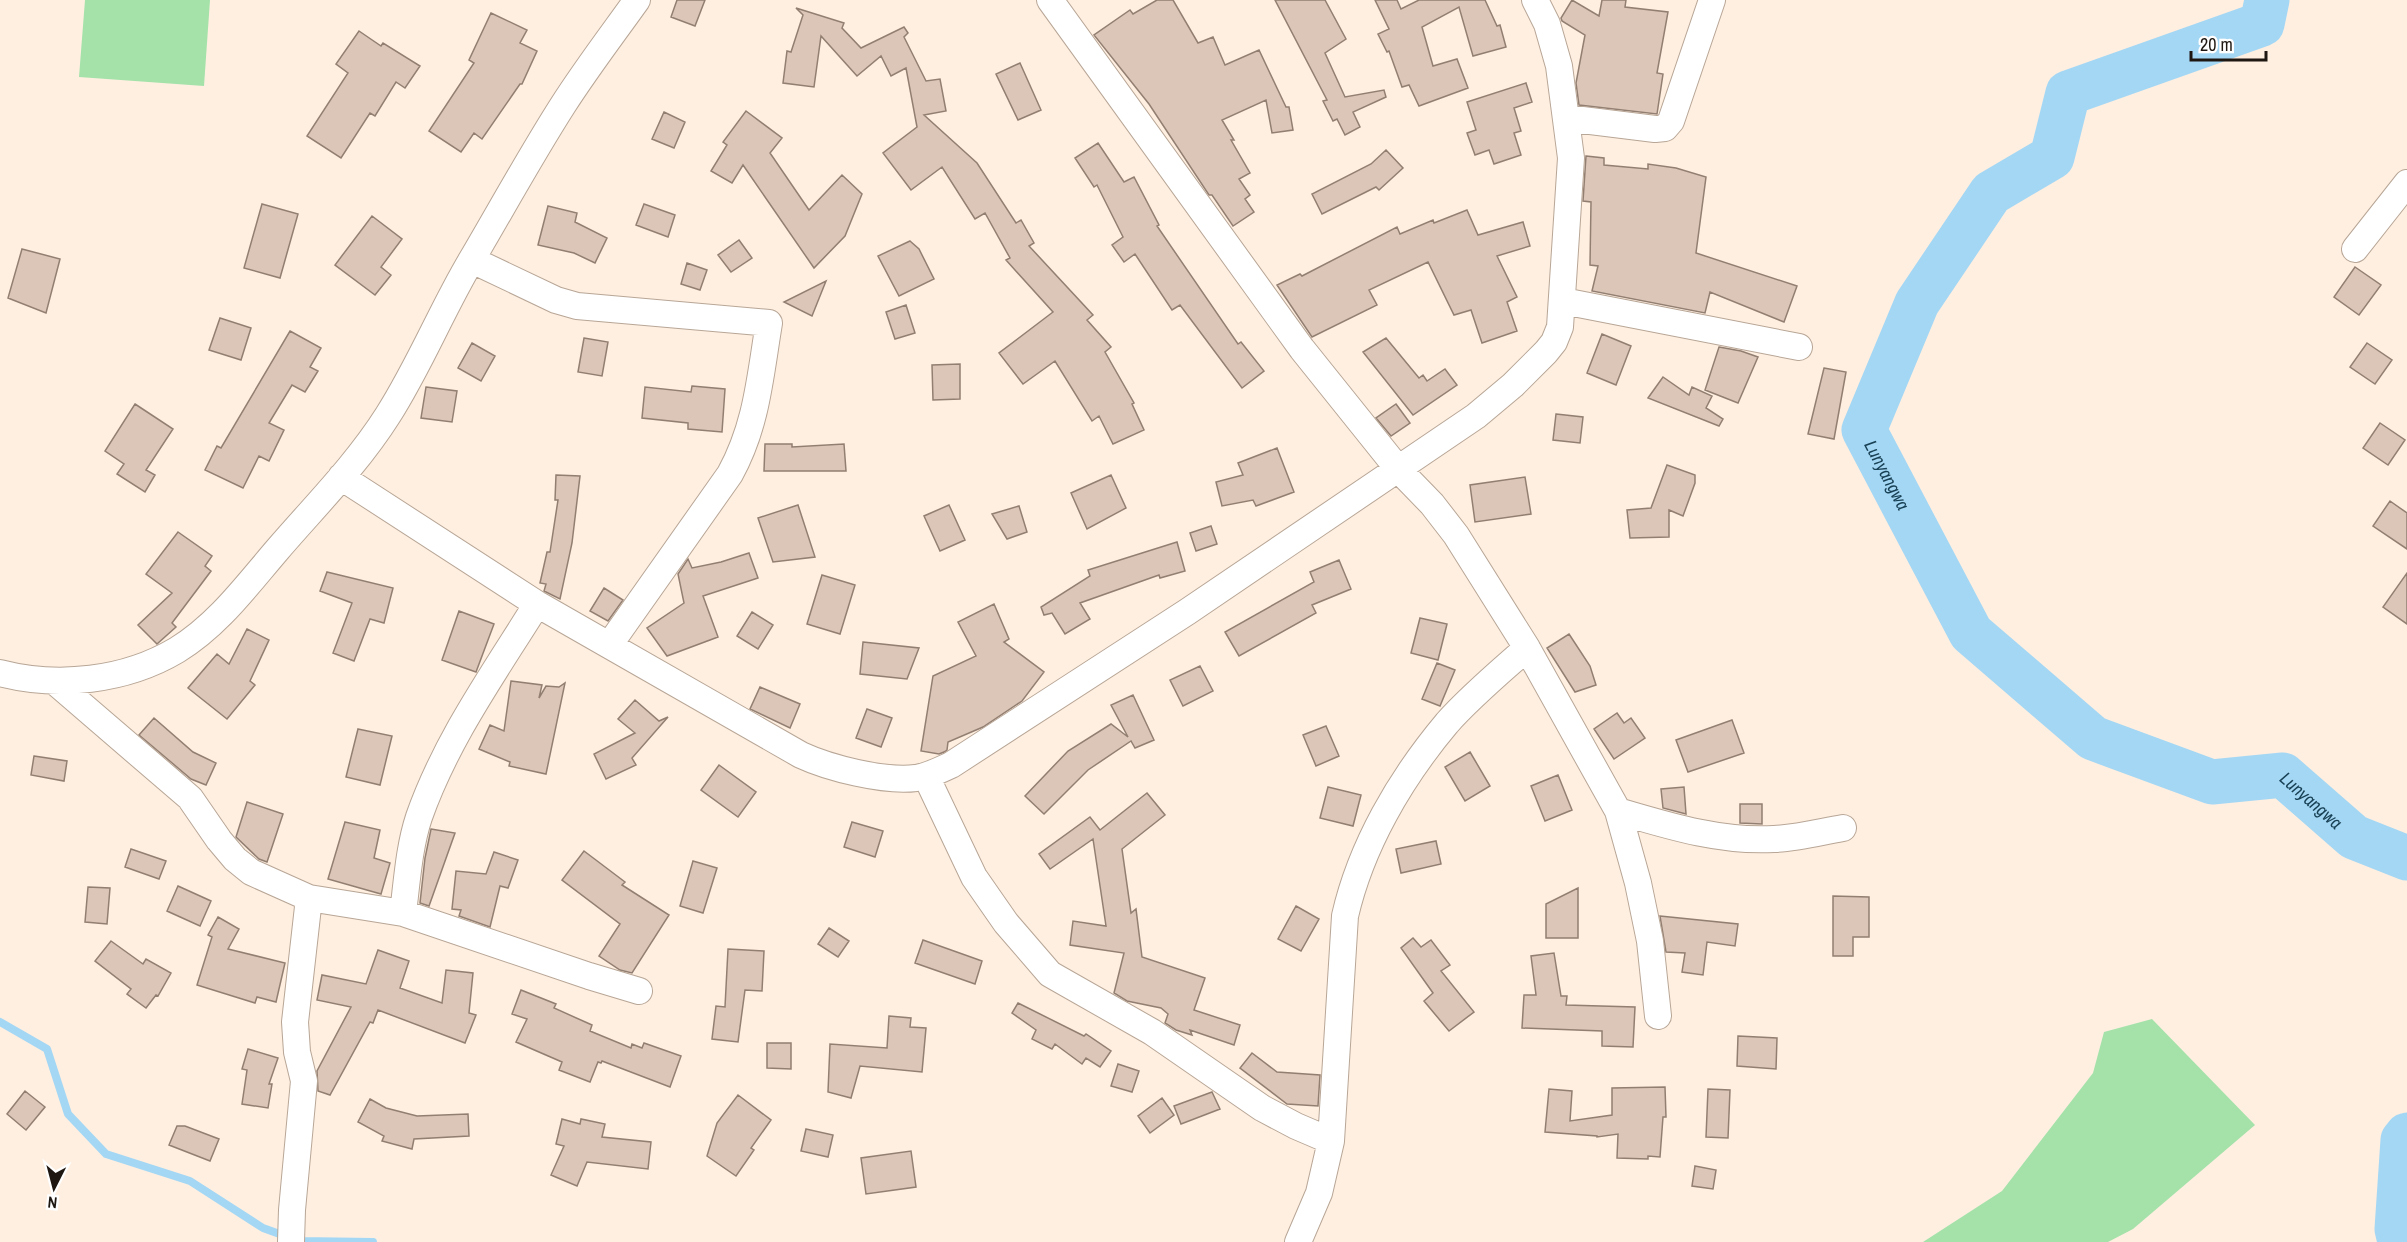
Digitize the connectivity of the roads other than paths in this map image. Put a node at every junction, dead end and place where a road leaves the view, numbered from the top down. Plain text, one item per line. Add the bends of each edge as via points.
1 (637, 0) edge
2 (1050, 0) edge
3 (1535, 0) edge
4 (1712, 0) edge
5 (1566, 118) junction
6 (2407, 183) edge
7 (2355, 249) dead end
8 (472, 260) junction
9 (1563, 302) junction
10 (1798, 347) dead end
11 (1399, 470) junction
12 (341, 477) junction
13 (537, 604) junction
14 (610, 645) junction
15 (1527, 648) junction
16 (0, 673) edge
17 (54, 681) junction
18 (926, 776) junction
19 (1618, 811) junction
20 (1843, 828) dead end
21 (309, 898) junction
22 (403, 913) junction
23 (639, 991) dead end
24 (1658, 1016) dead end
25 (1331, 1141) junction
26 (291, 1238) edge
27 (1298, 1242) edge

1 - 8 street via 562,105
2 - 11 street via 1302,349
3 - 5 street via 1547,24 1559,66
4 - 5 street via 1671,121 1665,128
5 - 9 street via 1571,158
6 - 7 street
8 - 12 street via 387,417
8 - 14 street via 577,306 769,323 752,426 742,452
9 - 10 street
9 - 11 street via 1560,327 1546,352 1476,416
11 - 15 street via 1456,535
11 - 18 street via 1022,720 951,765
12 - 13 street
12 - 17 street via 207,629 147,665 102,677
13 - 14 street
13 - 22 street via 446,751 419,818
14 - 18 street via 818,763 898,778
15 - 19 street
15 - 25 street via 1448,723 1417,763 1393,797 1351,891 1345,916
16 - 17 street
17 - 21 street via 190,798 219,840 251,872
18 - 25 street via 975,877 1006,923 1050,974 1152,1032 1262,1108
19 - 20 street via 1684,831 1731,838 1775,839
19 - 24 street via 1650,941
21 - 22 street
21 - 26 street via 295,1022 304,1081
22 - 23 street
25 - 27 street via 1319,1193

